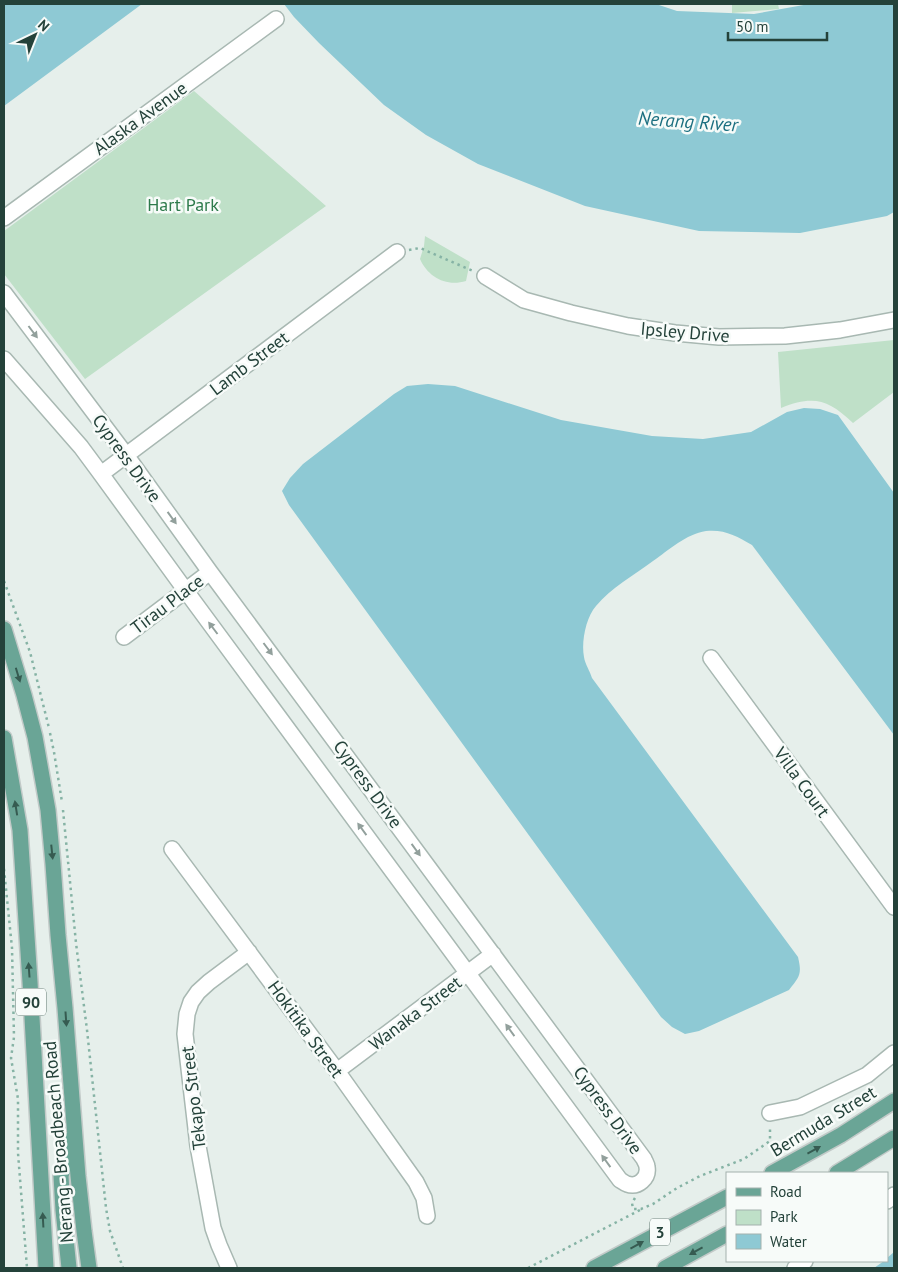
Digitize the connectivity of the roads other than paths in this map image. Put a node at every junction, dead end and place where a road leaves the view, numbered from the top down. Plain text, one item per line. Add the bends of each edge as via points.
1 (276, 19) dead end
2 (4, 218) edge
3 (397, 252) road end
4 (485, 276) road end
5 (4, 293) edge
6 (894, 320) edge
7 (4, 359) edge
8 (126, 455) junction
9 (101, 474) junction
10 (210, 572) junction
11 (186, 591) junction
12 (4, 629) edge
13 (124, 637) dead end
14 (711, 658) dead end
15 (4, 738) edge
16 (172, 849) dead end
17 (894, 907) edge
18 (249, 952) junction
19 (493, 954) junction
20 (468, 973) junction
21 (894, 1053) edge
22 (337, 1071) junction
23 (894, 1101) edge
24 (770, 1113) road end
25 (74, 1131) junction
26 (894, 1138) edge
27 (774, 1172) edge
28 (839, 1172) edge
29 (726, 1198) edge
30 (427, 1216) dead end
31 (726, 1235) edge
32 (46, 1268) edge
33 (70, 1268) edge
34 (89, 1268) edge
35 (229, 1268) edge
36 (594, 1268) edge
37 (665, 1268) edge

1 - 2 street, Alaska Avenue
3 - 8 street, Lamb Street
4 - 6 street, Ipsley Drive via 524,300 628,326 675,333 719,337 785,336
5 -> 8 street, Cypress Drive
7 - 9 street, Cypress Drive
8 - 9 street, Lamb Street
8 -> 10 street, Cypress Drive
9 - 11 street, Cypress Drive
10 - 11 street, Tirau Place
10 -> 19 street, Cypress Drive
11 - 13 street, Tirau Place
20 -> 11 street, Cypress Drive
12 -> 25 main road, Nerang - Broadbeach Road / 90 via 35,737 48,810
14 - 17 street, Villa Court
32 -> 15 main road, Nerang - Broadbeach Road / 90 via 20,830
16 - 18 street, Hokitika Street
18 - 22 street, Hokitika Street
18 - 35 street, Tekapo Street via 198,992 187,1014 185,1034 194,1114 213,1228
19 - 20 street, Wanaka Street
19 -> 20 street, Cypress Drive via 644,1159 647,1174 643,1181 636,1185 620,1180
20 - 22 street, Wanaka Street
21 - 24 street via 867,1075 800,1107
22 - 30 street, Hokitika Street via 416,1182 424,1198
27 -> 23 main road, Bermuda Street
25 - 33 main road via 61,1176
25 - 34 main road, Nerang - Broadbeach Road / 90
26 - 28 main road
36 -> 29 main road, 3
31 -> 37 main road, 3

